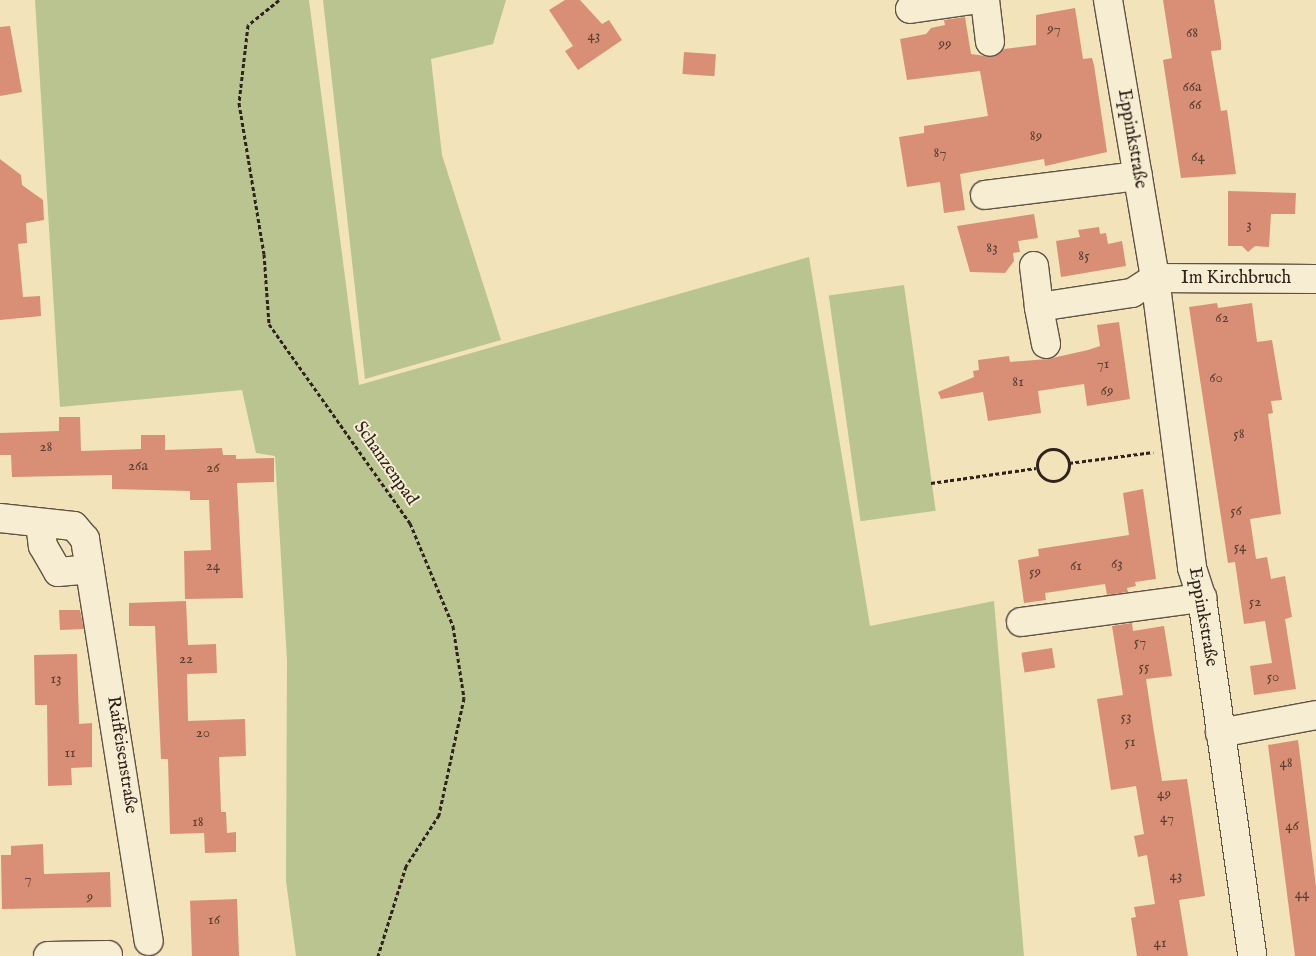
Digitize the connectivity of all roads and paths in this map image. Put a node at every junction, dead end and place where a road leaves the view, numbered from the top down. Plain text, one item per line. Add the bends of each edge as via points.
1 (279, 0) edge
2 (972, 0) edge
3 (985, 0) edge
4 (1108, 0) edge
5 (910, 9) dead end
6 (990, 42) dead end
7 (1138, 176) junction
8 (985, 196) dead end
9 (1034, 266) dead end
10 (1155, 278) junction
11 (1316, 279) edge
12 (1039, 307) junction
13 (1046, 344) dead end
14 (1178, 448) junction
15 (1070, 463) junction
16 (1036, 468) junction
17 (932, 483) dead end
18 (0, 518) edge
19 (40, 523) junction
20 (90, 569) junction
21 (1202, 598) junction
22 (1021, 622) dead end
23 (1316, 715) edge
24 (1220, 733) junction
25 (151, 948) edge
26 (48, 956) edge
27 (108, 956) edge
28 (378, 956) edge
29 (1252, 956) edge

1 - 28 path, Schanzenpad via 248,25 239,103 264,254 269,324 410,523 453,626 464,698 439,814 406,866
2 - 5 street
3 - 6 street
4 - 7 street, Eppinkstraße
7 - 8 street
7 - 10 street, Eppinkstraße
9 - 12 street
10 - 11 street, Im Kirchbruch
10 - 12 street via 1132,293
10 - 14 street, Eppinkstraße
12 - 13 street
14 - 15 path
14 - 21 street, Eppinkstraße via 1192,568
15 - 16 path via 1067,474 1055,481 1042,477
15 - 16 path via 1059,449 1048,449 1038,458
16 - 17 path
18 - 19 street, Raiffeisenstraße
19 - 20 street, Raiffeisenstraße via 74,526 85,539
19 - 20 street via 43,546 58,572
20 - 25 street, Raiffeisenstraße
21 - 22 street
21 - 24 street, Eppinkstraße
23 - 24 street
24 - 29 street, Eppinkstraße
25 - 27 street, Raiffeisenstraße
26 - 27 street, Raiffeisenstraße

